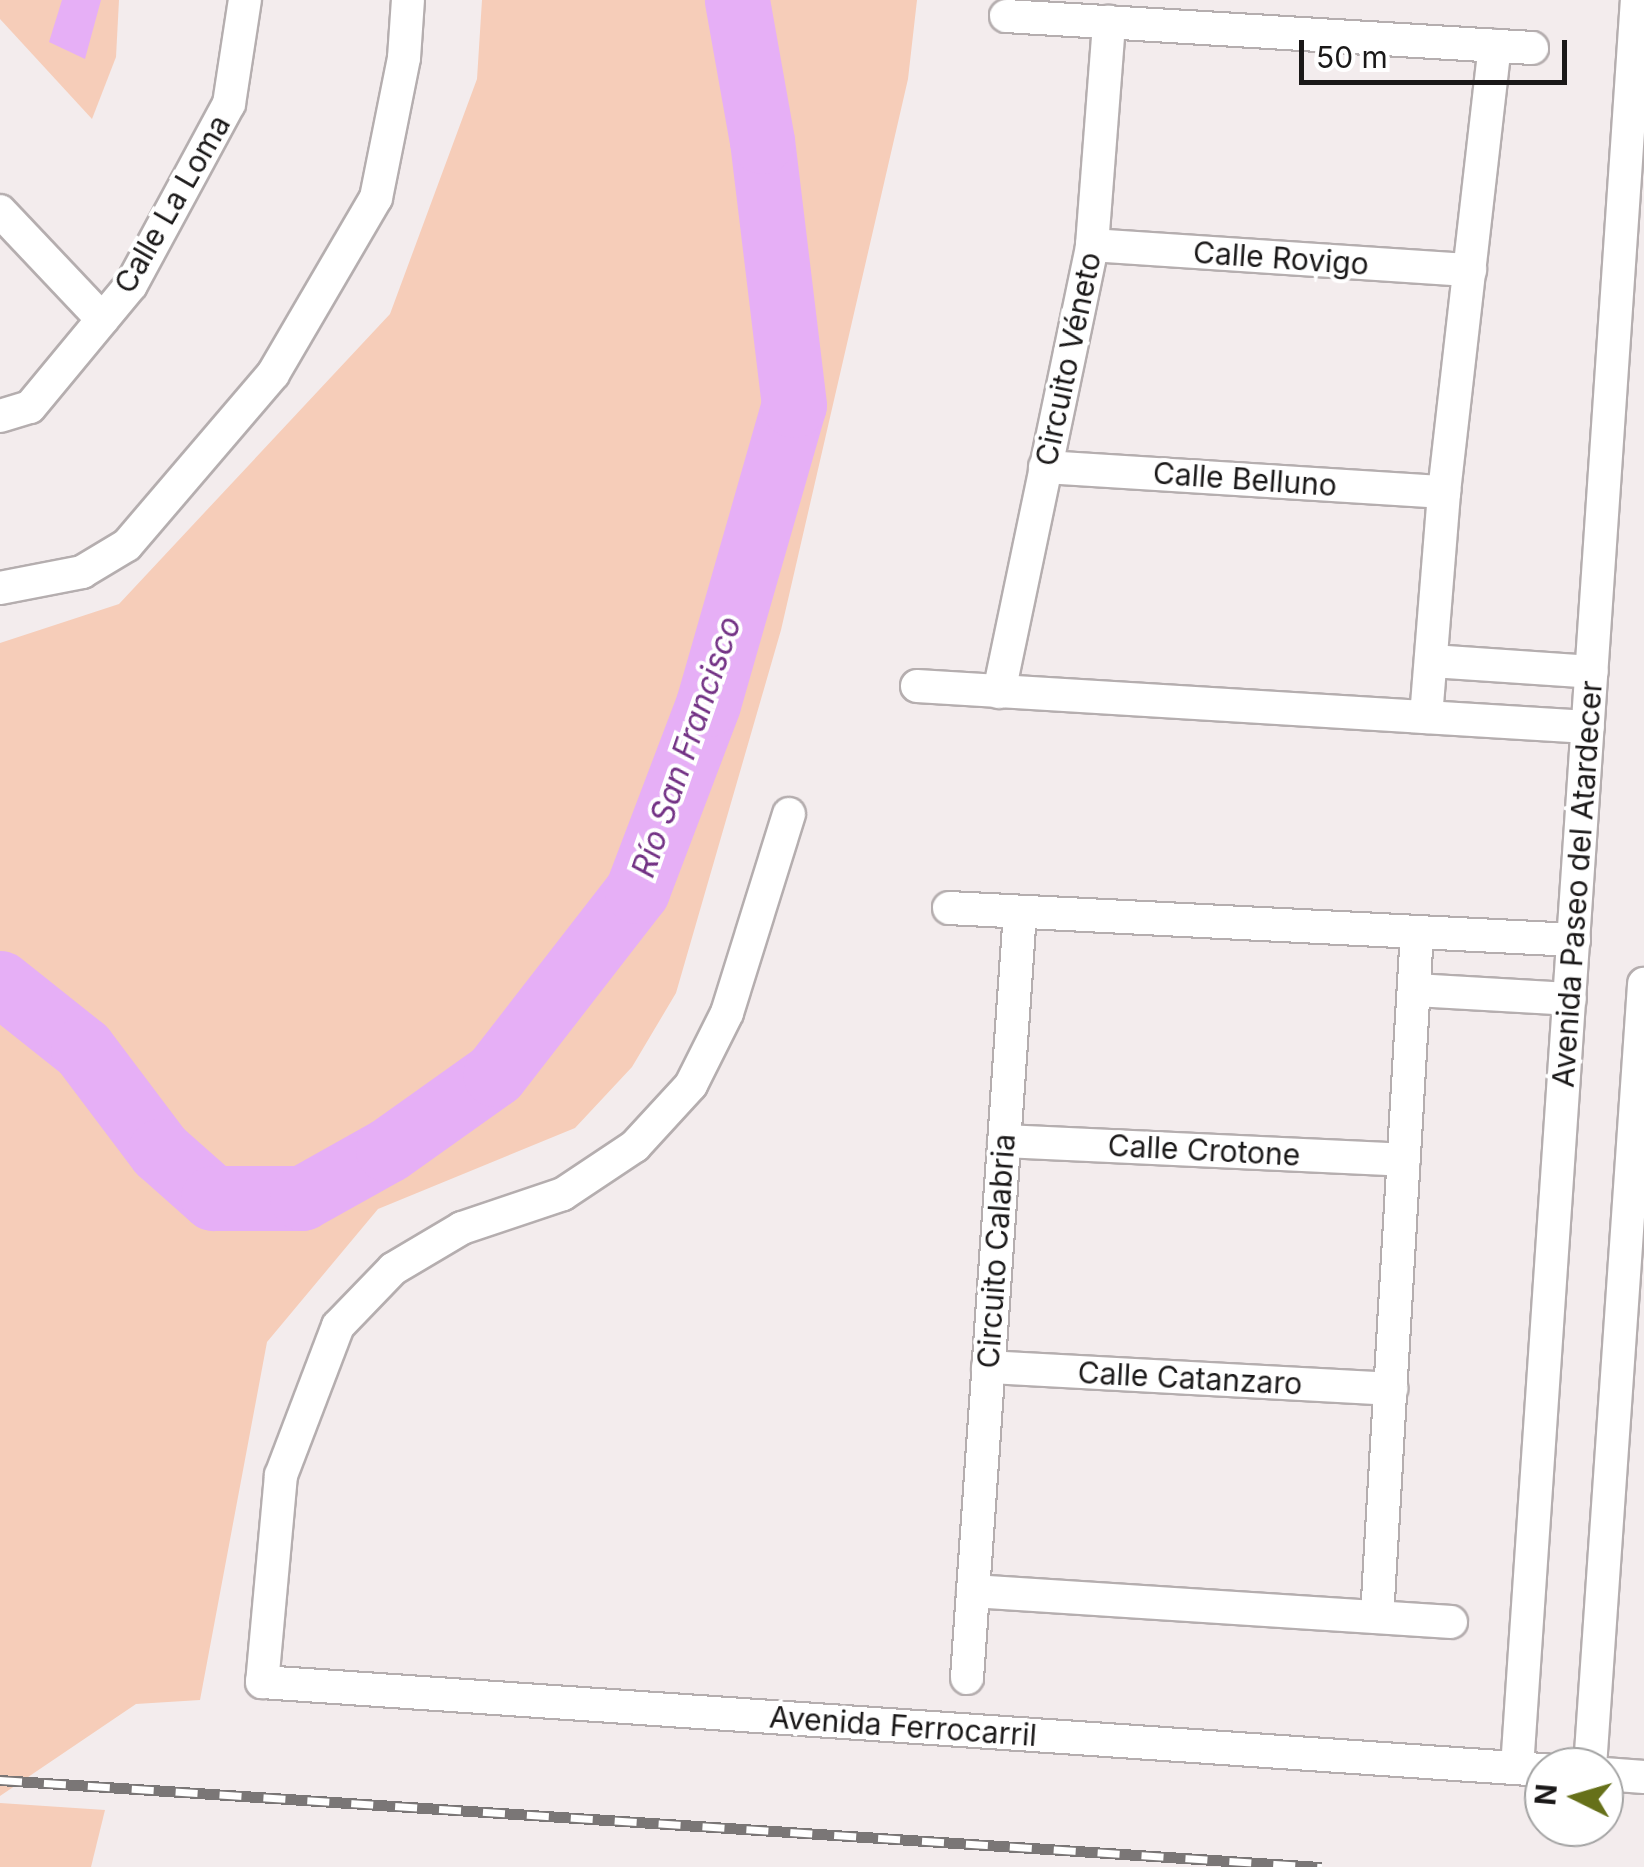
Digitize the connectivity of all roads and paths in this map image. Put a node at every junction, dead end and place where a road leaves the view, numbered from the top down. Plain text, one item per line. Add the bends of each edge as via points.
1 (245, 0) edge
2 (408, 0) edge
3 (1638, 0) edge
4 (1006, 16) dead end
5 (1109, 22) junction
6 (1495, 46) junction
7 (1532, 48) dead end
8 (0, 211) edge
9 (1092, 245) junction
10 (1632, 251) edge
11 (1470, 270) junction
12 (102, 319) junction
13 (0, 416) edge
14 (1045, 467) junction
15 (1444, 492) junction
16 (0, 588) edge
17 (1432, 661) junction
18 (1592, 672) junction
19 (918, 686) dead end
20 (999, 692) junction
21 (1426, 717) junction
22 (1588, 727) junction
23 (790, 814) dead end
24 (949, 908) dead end
25 (1020, 912) junction
26 (1417, 932) junction
27 (1574, 940) junction
28 (1414, 990) junction
29 (1570, 999) junction
30 (1643, 1001) edge
31 (1004, 1141) junction
32 (1404, 1160) junction
33 (988, 1367) junction
34 (1391, 1389) junction
35 (973, 1591) junction
36 (1377, 1617) junction
37 (1451, 1622) dead end
38 (966, 1678) dead end
39 (1532, 1747) edge
40 (1591, 1747) edge
41 (1524, 1769) edge

1 - 12 street, Calle La Loma via 229,104 131,285
2 - 16 street via 404,58 376,198 273,374 127,545 82,572
3 - 10 street, Avenida Paseo del Atardecer
4 - 5 street
5 - 6 street
5 - 9 street, Circuito Véneto
6 - 7 street
6 - 11 street
8 - 12 street
9 - 11 street, Calle Rovigo
9 - 14 street, Circuito Véneto
10 - 18 street, Avenida Paseo del Atardecer
11 - 15 street
12 - 13 street, Calle La Loma via 30,407
14 - 15 street, Calle Belluno
14 - 20 street, Circuito Véneto
15 - 17 street
17 - 18 street
17 - 21 street
18 - 22 street, Avenida Paseo del Atardecer
19 - 20 street
20 - 21 street
21 - 22 street
22 - 27 street, Avenida Paseo del Atardecer
23 - 41 street, Avenida Ferrocarril via 727,1013 692,1085 635,1146 563,1194 462,1228 420,1252 393,1269 338,1326 281,1475 262,1682
24 - 25 street
25 - 26 street
25 - 31 street, Circuito Calabria
26 - 27 street
26 - 28 street
27 - 29 street, Avenida Paseo del Atardecer
28 - 29 street
28 - 32 street
29 - 39 street, Avenida Paseo del Atardecer
30 - 40 street
31 - 32 street, Calle Crotone
31 - 33 street, Circuito Calabria
32 - 34 street
33 - 34 street, Calle Catanzaro
33 - 35 street, Circuito Calabria
34 - 36 street
35 - 36 street
35 - 38 street, Circuito Calabria
36 - 37 street

